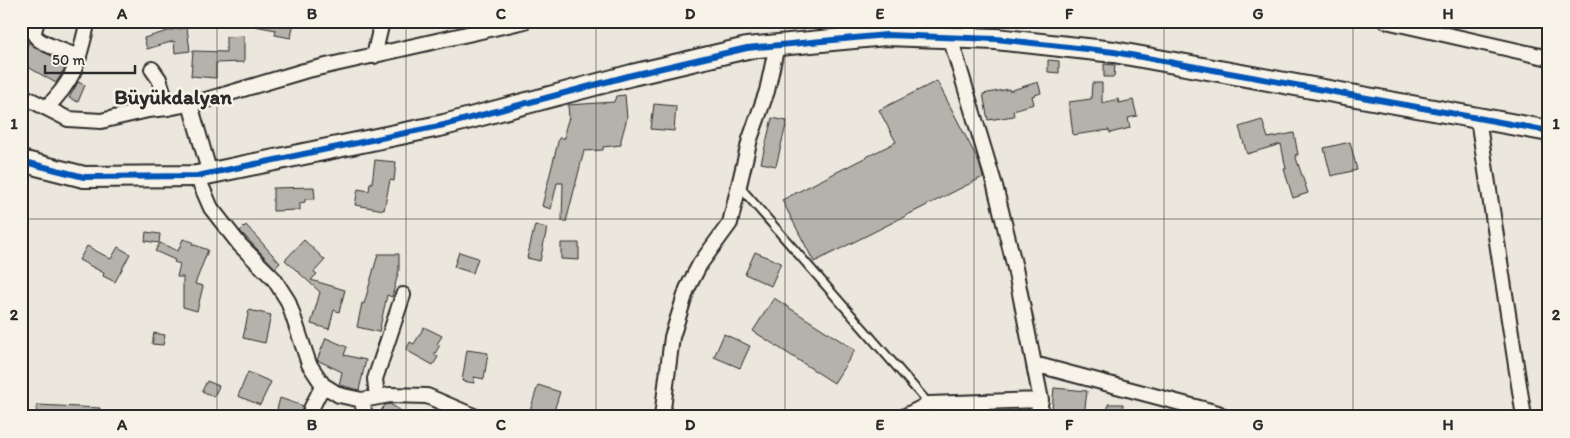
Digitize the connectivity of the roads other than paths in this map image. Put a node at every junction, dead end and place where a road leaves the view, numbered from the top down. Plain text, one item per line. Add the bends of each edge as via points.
1 (37, 21) edge
2 (88, 21) edge
3 (383, 21) edge
4 (525, 21) edge
5 (1386, 21) edge
6 (950, 37) junction
7 (777, 45) junction
8 (374, 56) junction
9 (79, 57) junction
10 (1549, 58) edge
11 (152, 70) dead end
12 (21, 95) edge
13 (190, 104) junction
14 (46, 108) junction
15 (168, 108) junction
16 (1478, 119) junction
17 (1549, 131) edge
18 (21, 161) edge
19 (204, 175) junction
20 (738, 186) junction
21 (404, 294) dead end
22 (1034, 364) junction
23 (323, 385) junction
24 (377, 397) junction
25 (362, 400) junction
26 (1041, 400) junction
27 (929, 404) junction
28 (310, 417) edge
29 (365, 417) edge
30 (476, 417) edge
31 (662, 417) edge
32 (904, 417) edge
33 (1037, 417) edge
34 (1048, 417) edge
35 (1224, 417) edge
36 (1524, 417) edge

1 - 9 street via 36,38
2 - 9 street
3 - 8 street
4 - 8 street
5 - 10 street
6 - 7 street via 886,35
6 - 16 street via 1114,52
6 - 22 street via 995,186
7 - 19 street via 747,48 444,124
7 - 20 street via 767,91 750,138
8 - 13 street via 304,71
9 - 14 street via 67,84
11 - 15 street
12 - 14 street
13 - 15 street
13 - 19 street
14 - 15 street via 68,119 101,121
16 - 17 street
16 - 36 street
18 - 19 street via 84,177
19 - 23 street via 211,208 240,245 274,279 288,302 310,364
20 - 27 lane
20 - 31 street via 730,223 700,264 672,337
21 - 24 street via 375,379
22 - 26 street
22 - 35 street
23 - 25 street via 338,395
23 - 28 street
24 - 25 street
24 - 30 street via 427,396
25 - 29 street
26 - 27 street
26 - 33 street
26 - 34 lane
27 - 32 street

